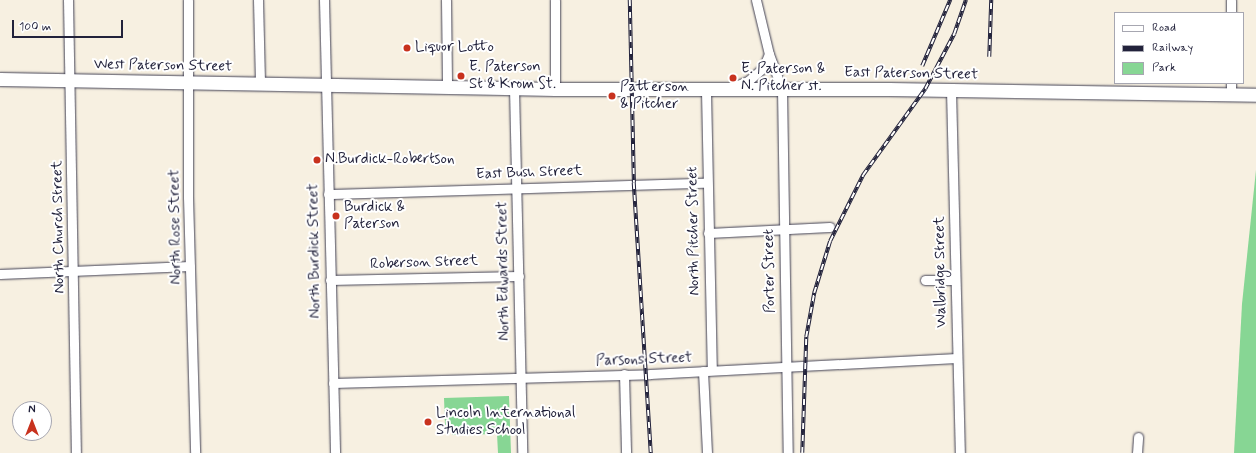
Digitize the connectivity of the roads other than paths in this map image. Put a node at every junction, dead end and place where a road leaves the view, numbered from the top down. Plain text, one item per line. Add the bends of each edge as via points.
1 (68, 0) edge
2 (188, 0) edge
3 (258, 0) edge
4 (324, 0) edge
5 (446, 0) edge
6 (555, 0) edge
7 (756, 0) edge
8 (1231, 0) edge
9 (1231, 12) edge
10 (769, 54) junction
11 (0, 79) edge
12 (70, 80) junction
13 (188, 82) junction
14 (260, 83) junction
15 (325, 83) junction
16 (447, 87) junction
17 (514, 88) junction
18 (555, 89) junction
19 (782, 89) junction
20 (1231, 89) edge
21 (725, 90) junction
22 (951, 90) junction
23 (706, 91) junction
24 (1256, 95) edge
25 (707, 183) junction
26 (516, 188) junction
27 (328, 194) junction
28 (830, 227) dead end
29 (783, 229) junction
30 (708, 232) junction
31 (190, 266) junction
32 (73, 270) junction
33 (0, 274) edge
34 (519, 276) junction
35 (330, 280) junction
36 (925, 280) dead end
37 (955, 280) junction
38 (957, 358) junction
39 (786, 366) junction
40 (708, 371) junction
41 (624, 374) junction
42 (520, 378) junction
43 (333, 383) junction
44 (1138, 437) dead end
45 (76, 453) edge
46 (195, 453) edge
47 (335, 453) edge
48 (522, 453) edge
49 (626, 453) edge
50 (707, 453) edge
51 (788, 453) edge
52 (960, 453) edge
53 (1137, 453) edge

1 - 12 street, North Church Street
2 - 13 street, North Rose Street
3 - 14 street
4 - 15 street, North Burdick Street
5 - 16 street
6 - 18 street
7 - 10 street
8 - 9 street
10 - 19 street
10 - 21 street via 763,68 748,81
11 - 12 street, West Paterson Street
12 - 13 street, West Paterson Street
12 - 32 street, North Church Street
13 - 14 street, West Paterson Street
13 - 31 street, North Rose Street
14 - 15 street, West Paterson Street
15 - 16 street, East Paterson Street
15 - 27 street, North Burdick Street
16 - 17 street, East Paterson Street
17 - 18 street, East Paterson Street
17 - 26 street, North Edwards Street
18 - 23 street, East Paterson Street
19 - 21 street, East Paterson Street
19 - 22 street, East Paterson Street
19 - 29 street, Porter Street
20 - 22 street, East Paterson Street
20 - 24 street, East Paterson Street
21 - 23 street, East Paterson Street
22 - 37 street, Walbridge Street
23 - 25 street, North Pitcher Street
25 - 26 street, East Bush Street
25 - 30 street, North Pitcher Street
26 - 27 street, East Bush Street
26 - 34 street, North Edwards Street
27 - 35 street, North Burdick Street
28 - 29 street
29 - 30 street
29 - 39 street, Porter Street
30 - 40 street, North Pitcher Street
31 - 32 street
31 - 46 street, North Rose Street
32 - 33 street
32 - 45 street, North Church Street
34 - 35 street, Roberson Street
34 - 42 street, North Edwards Street
35 - 43 street, North Burdick Street
36 - 37 street
37 - 38 street, Walbridge Street
38 - 39 street, Parsons Street
38 - 52 street, Walbridge Street
39 - 40 street, Parsons Street
39 - 51 street, Porter Street
40 - 41 street, Parsons Street
40 - 50 street, North Pitcher Street
41 - 42 street, Parsons Street
41 - 49 street
42 - 43 street, Parsons Street
42 - 48 street, North Edwards Street
43 - 47 street, North Burdick Street
44 - 53 street

